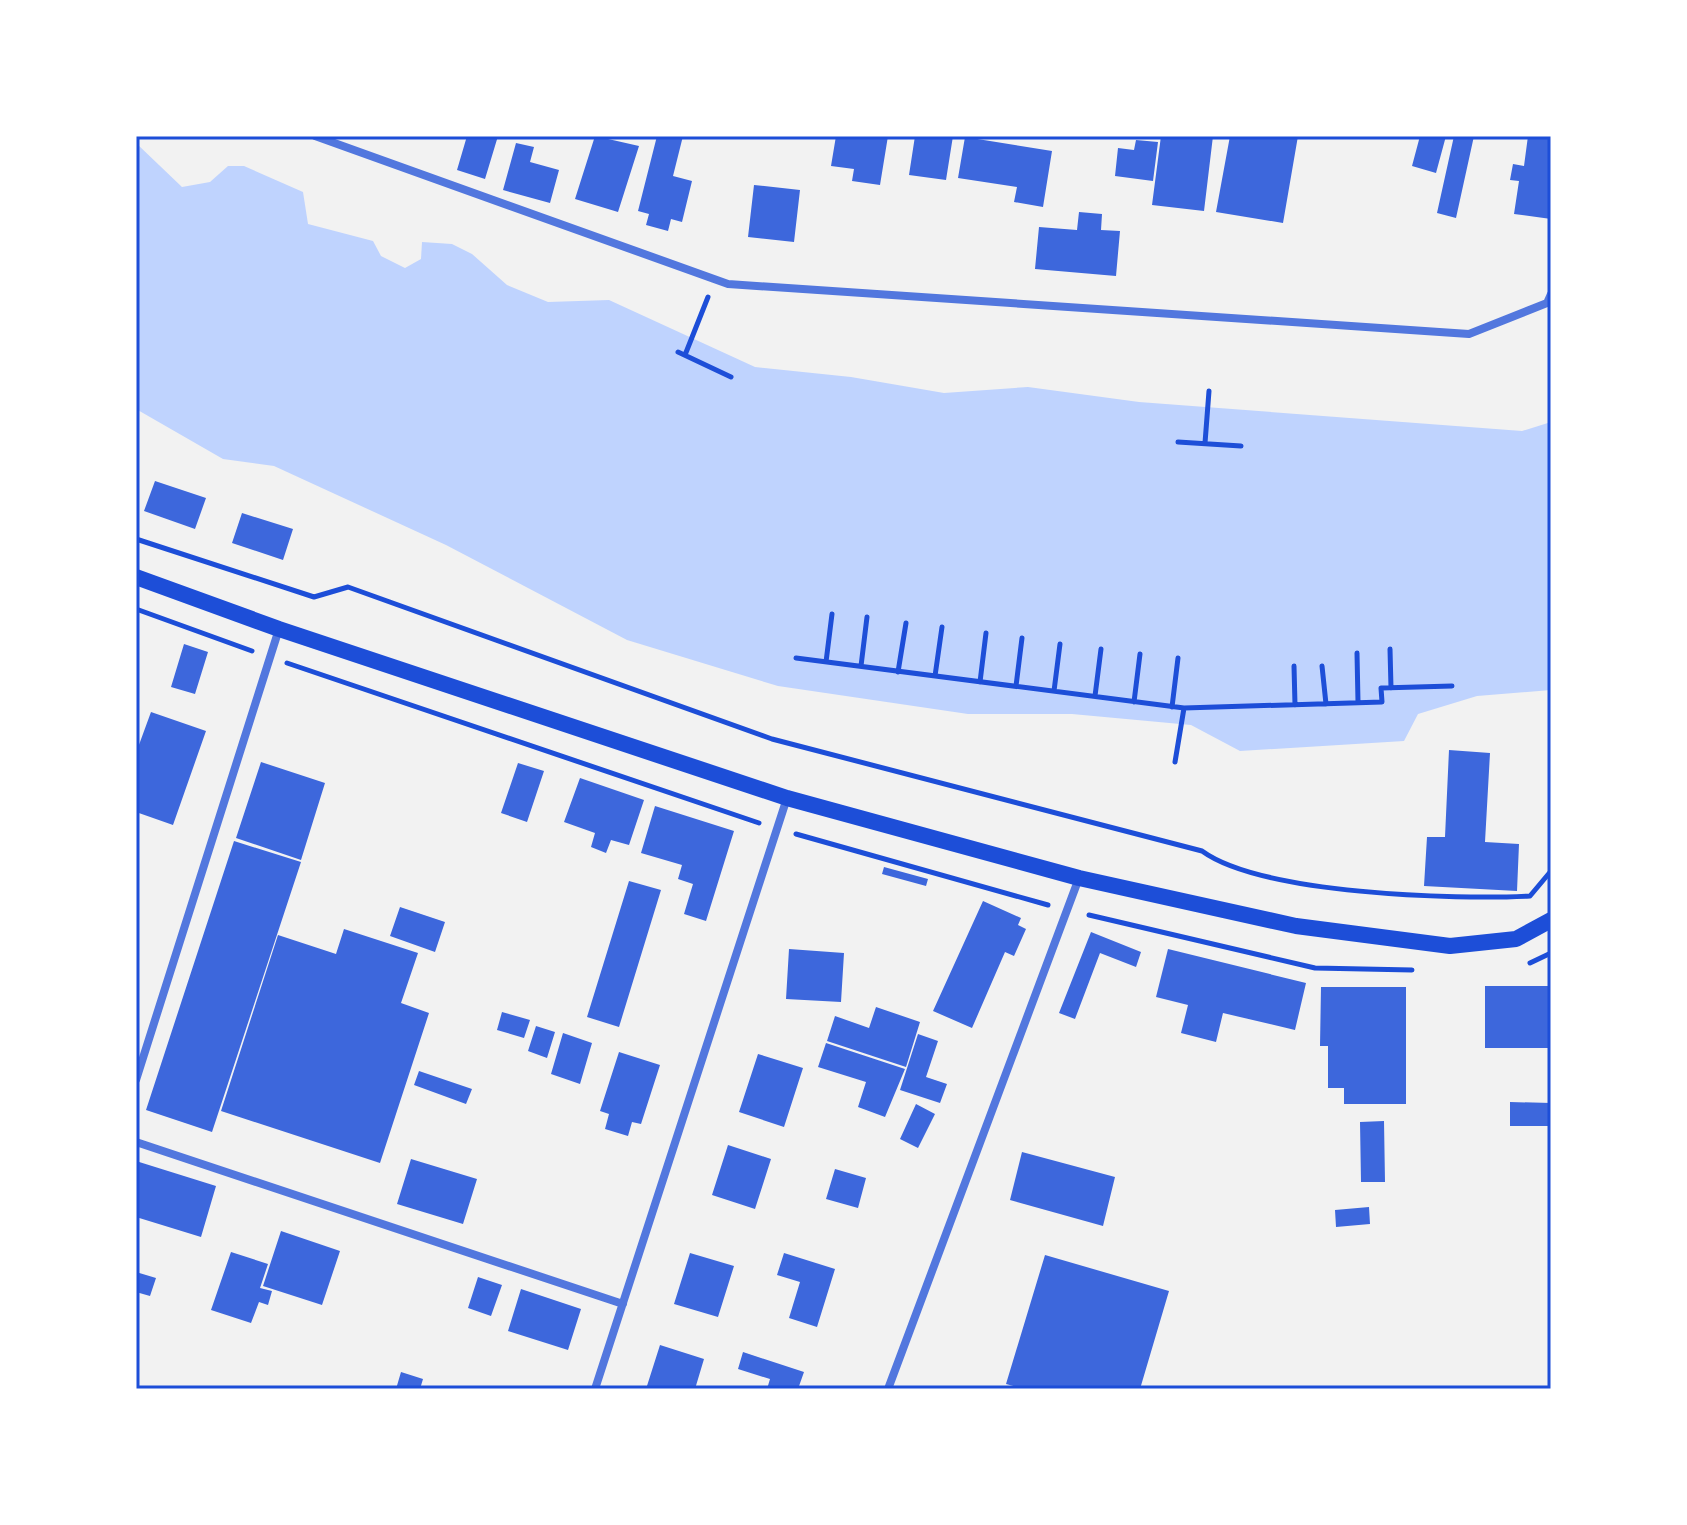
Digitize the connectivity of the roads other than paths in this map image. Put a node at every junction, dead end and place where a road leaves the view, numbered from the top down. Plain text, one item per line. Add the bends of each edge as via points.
1 (315, 136) edge
2 (1551, 294) edge
3 (136, 577) edge
4 (279, 629) junction
5 (787, 798) junction
6 (1079, 878) junction
7 (1551, 920) edge
8 (136, 1080) edge
9 (136, 1142) edge
10 (623, 1304) junction
11 (595, 1389) edge
12 (888, 1389) edge

1 - 2 street via 728,284 1469,334 1547,303
3 - 4 main road
4 - 5 main road
4 - 8 street
5 - 6 main road
5 - 10 street
6 - 7 main road via 1296,926 1450,946 1516,939
6 - 12 street
9 - 10 street
10 - 11 street

